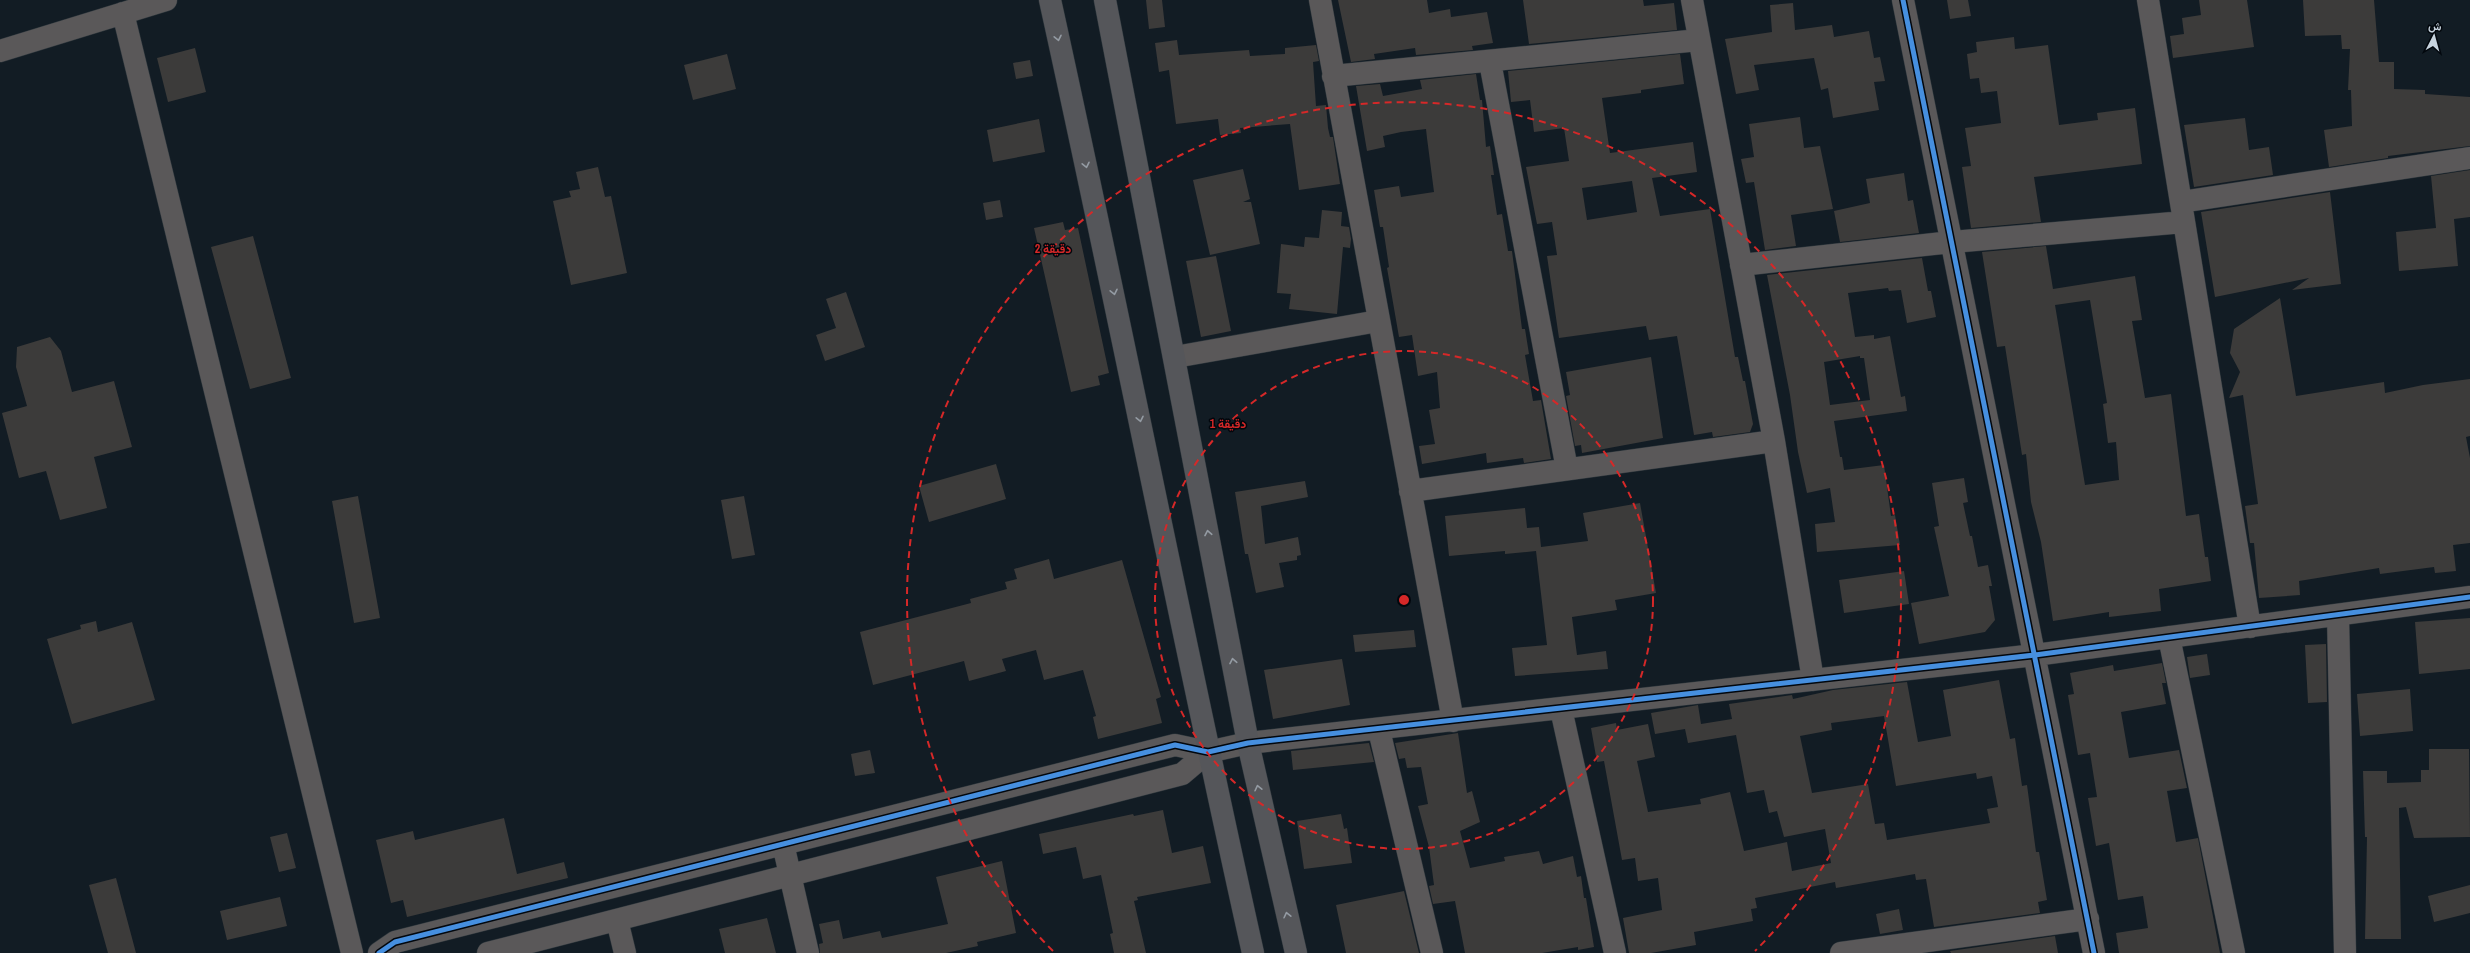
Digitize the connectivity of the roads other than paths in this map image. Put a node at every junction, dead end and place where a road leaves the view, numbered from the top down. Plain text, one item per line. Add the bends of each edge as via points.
1 (166, 0) edge
2 (1050, 0) edge
3 (1105, 0) edge
4 (1320, 0) edge
5 (1692, 0) edge
6 (1903, 0) edge
7 (2148, 0) edge
8 (123, 14) junction
9 (1699, 40) junction
10 (0, 51) edge
11 (1490, 62) junction
12 (1333, 76) junction
13 (2469, 158) dead end
14 (2183, 212) junction
15 (1952, 242) junction
16 (1741, 265) junction
17 (1378, 321) junction
18 (1175, 357) junction
19 (1774, 441) junction
20 (1567, 469) junction
21 (1410, 491) junction
22 (2470, 598) edge
23 (2338, 615) junction
24 (2250, 626) junction
25 (2169, 637) junction
26 (2035, 655) junction
27 (1813, 680) junction
28 (1561, 709) junction
29 (1452, 721) junction
30 (1379, 730) junction
31 (1248, 743) junction
32 (1208, 752) junction
33 (783, 844) junction
34 (790, 875) junction
35 (2088, 919) junction
36 (617, 920) junction
37 (352, 953) edge
38 (379, 953) edge
39 (488, 953) edge
40 (625, 953) edge
41 (808, 953) edge
42 (1253, 953) edge
43 (1296, 953) edge
44 (1432, 953) edge
45 (1615, 953) edge
46 (1842, 953) edge
47 (2094, 953) edge
48 (2234, 953) edge
49 (2345, 953) edge

1 - 8 street
2 -> 32 highway via 1108,264
3 - 18 highway
4 - 12 street
5 - 9 street
6 - 15 street
7 - 14 street
8 - 10 street
8 - 37 street
9 - 11 street
9 - 16 street
11 - 12 street
11 - 20 street
12 - 17 street
13 - 14 street
14 - 15 street
14 - 24 street
15 - 16 street
15 - 26 street
16 - 19 street
17 - 18 street
17 - 21 street
31 -> 18 highway
19 - 20 street
19 - 27 street
20 - 21 street
21 - 29 street
22 - 23 street
23 - 24 street
23 - 49 street
24 - 25 street
25 - 26 street
25 - 48 street
26 - 27 street
26 - 35 street
27 - 28 street
28 - 29 street
28 - 45 street
29 - 30 street
30 - 31 street
30 - 44 street
31 - 32 street
43 -> 31 highway
32 - 33 street via 1174,745
32 - 34 street via 1182,774
32 - 42 highway
33 - 34 street
33 - 38 street via 395,942
34 - 36 street
34 - 41 street
35 - 46 street
35 - 47 street
36 - 39 street
36 - 40 street

